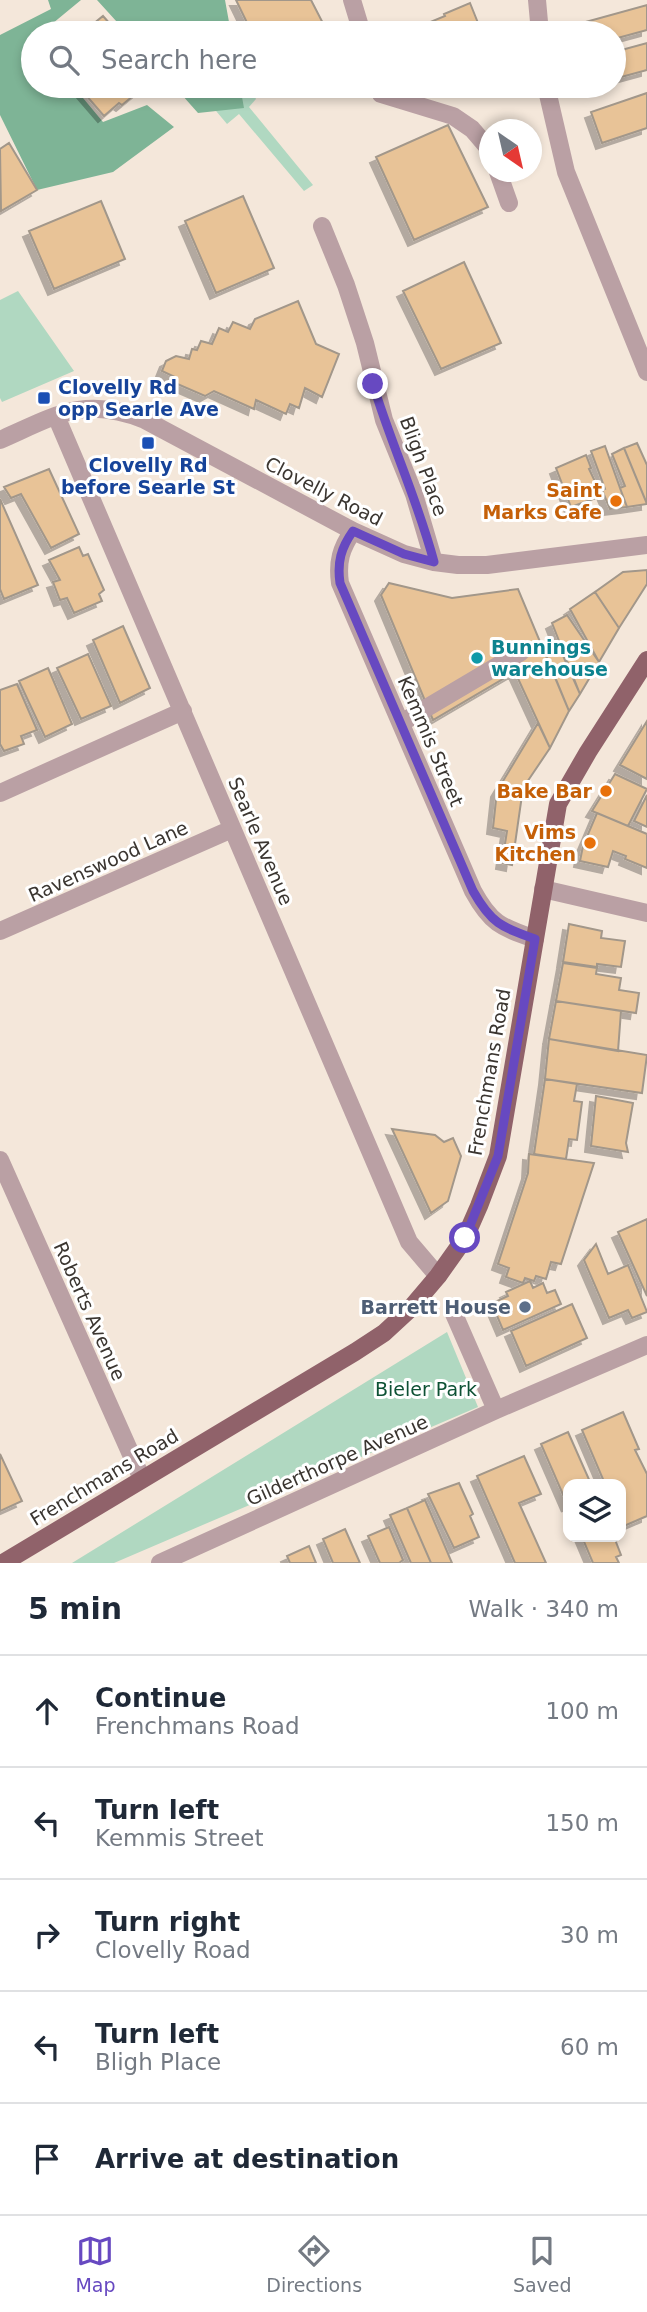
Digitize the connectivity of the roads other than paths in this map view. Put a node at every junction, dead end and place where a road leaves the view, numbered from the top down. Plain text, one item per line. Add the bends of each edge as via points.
1 (352, 0) edge
2 (537, 0) edge
3 (358, 21) edge
4 (539, 21) edge
5 (395, 98) edge
6 (549, 98) edge
7 (479, 138) edge
8 (502, 182) edge
9 (509, 203) dead end
10 (322, 226) dead end
11 (647, 372) edge
12 (56, 415) junction
13 (0, 440) edge
14 (353, 531) junction
15 (647, 545) edge
16 (434, 562) junction
17 (521, 652) dead end
18 (647, 660) edge
19 (183, 711) junction
20 (401, 723) junction
21 (0, 793) edge
22 (232, 829) junction
23 (543, 889) junction
24 (647, 913) edge
25 (0, 931) edge
26 (535, 939) junction
27 (0, 1160) edge
28 (438, 1276) junction
29 (454, 1314) dead end
30 (647, 1345) edge
31 (496, 1410) junction
32 (142, 1479) junction
33 (12, 1560) edge
34 (160, 1563) edge

1 - 3 street
2 - 4 street
5 - 7 street via 453,116
6 - 11 street via 566,172
8 - 9 street
10 - 16 street, Bligh Place via 346,285 384,420 414,494
12 - 13 street, Clovelly Road
12 - 14 street, Clovelly Road via 92,407 125,412
12 - 19 street, Searle Avenue
14 - 16 street, Clovelly Road
14 - 20 street, Kemmis Street via 341,551 340,583
15 - 16 street, Clovelly Road via 487,565
17 - 20 street
18 - 23 main road, Frenchmans Road via 558,804
19 - 21 street
19 - 22 street, Searle Avenue
20 - 26 street, Kemmis Street via 482,907 503,928
22 - 25 street, Ravenswood Lane
22 - 28 street, Searle Avenue via 409,1242
23 - 24 street
23 - 26 main road, Frenchmans Road
26 - 28 main road, Frenchmans Road via 498,1156 465,1238
27 - 32 street, Roberts Avenue
28 - 32 main road, Frenchmans Road via 384,1333
29 - 31 street
30 - 31 street, Gilderthorpe Avenue
31 - 34 street, Gilderthorpe Avenue
32 - 33 main road, Frenchmans Road

